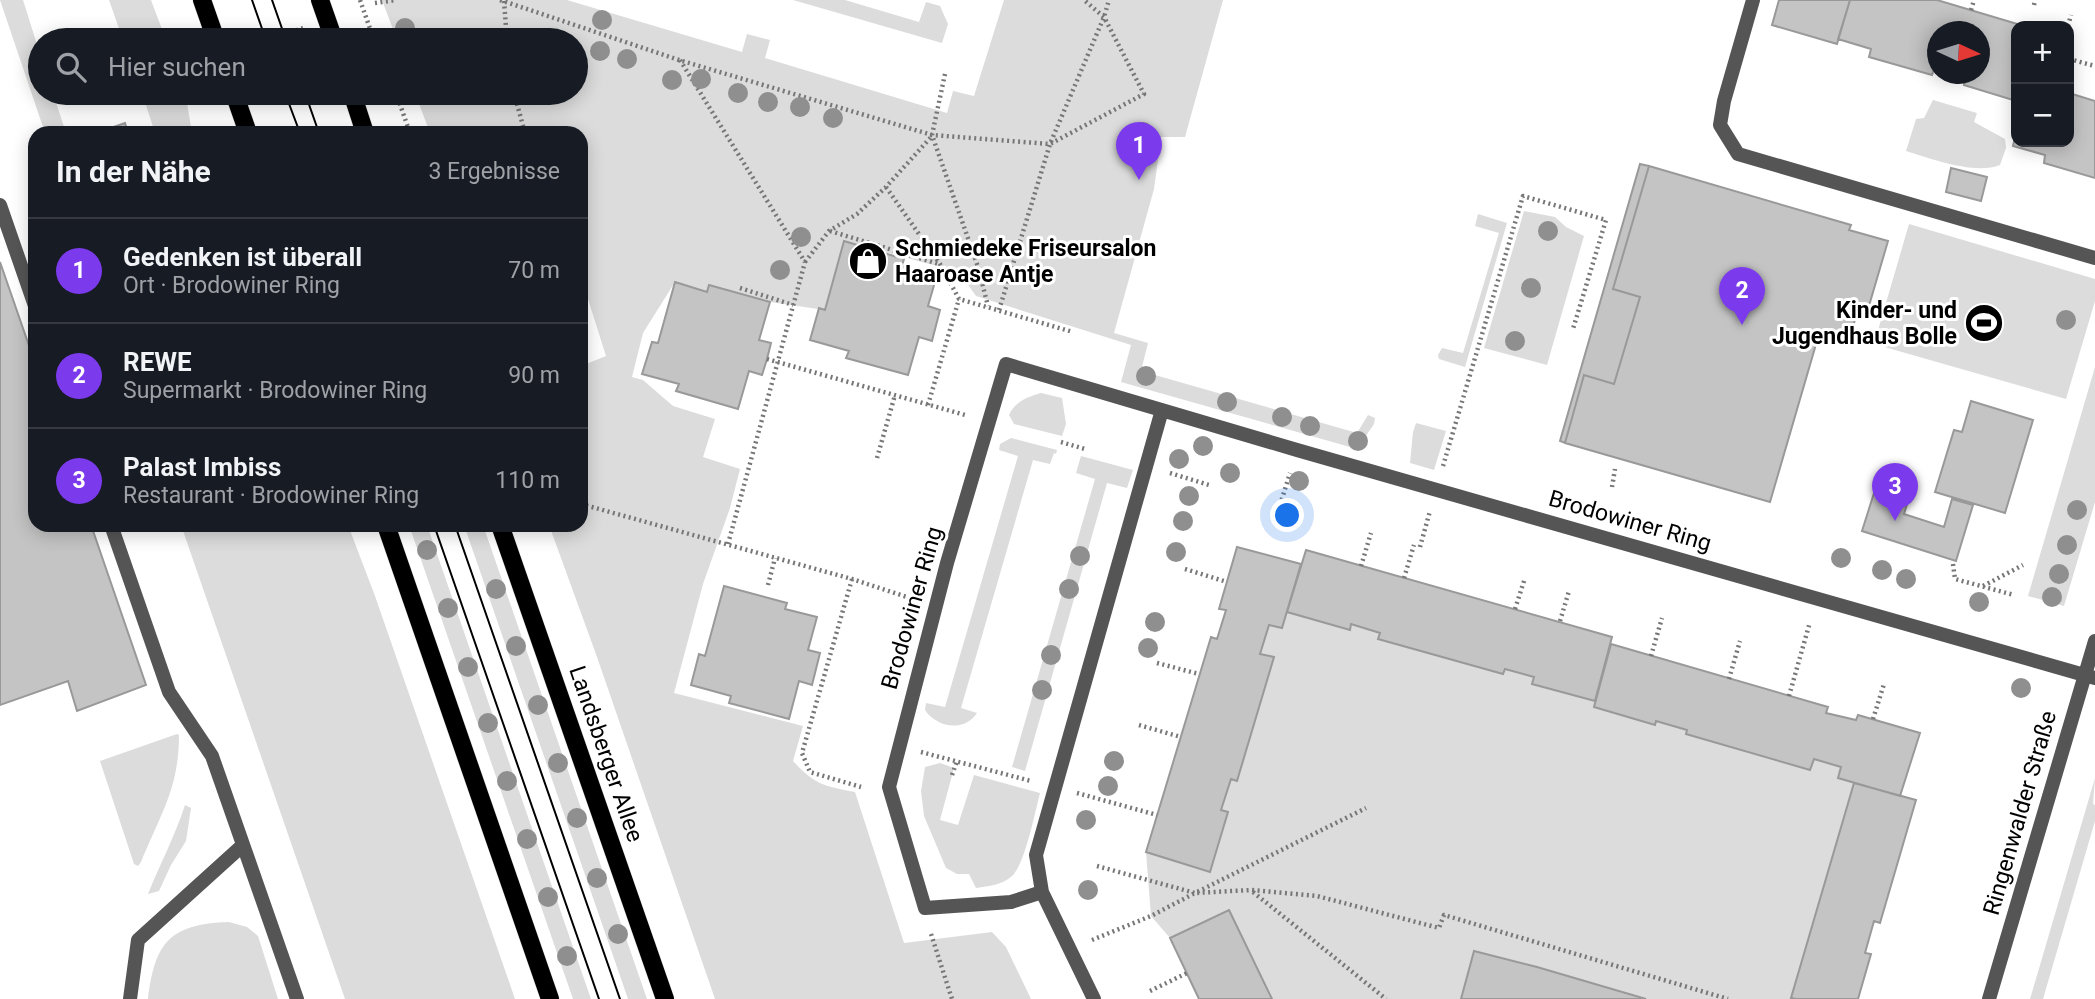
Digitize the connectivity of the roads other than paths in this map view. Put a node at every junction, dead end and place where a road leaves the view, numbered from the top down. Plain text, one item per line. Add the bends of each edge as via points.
1 (202, 0) edge
2 (320, 0) edge
3 (1753, 0) edge
4 (212, 28) edge
5 (330, 28) edge
6 (238, 105) edge
7 (356, 105) edge
8 (246, 126) edge
9 (363, 126) edge
10 (0, 205) edge
11 (2095, 258) edge
12 (28, 286) edge
13 (1162, 410) junction
14 (113, 532) edge
15 (388, 532) edge
16 (502, 532) edge
17 (2095, 641) edge
18 (2090, 677) edge
19 (243, 845) junction
20 (1042, 892) junction
21 (130, 999) edge
22 (297, 999) edge
23 (550, 999) edge
24 (665, 999) edge
25 (1094, 999) edge
26 (1989, 999) edge

1 - 4 main road
2 - 5 main road
3 - 11 street via 1720,125 1738,154
6 - 8 main road
7 - 9 main road
10 - 12 street
13 - 18 street, Brodowiner Ring
13 - 20 street via 1036,855
13 - 20 street, Brodowiner Ring via 1006,364 898,746 888,787 925,908 1011,902
14 - 19 street via 169,692 212,756
15 - 23 main road
16 - 24 main road, Landsberger Allee
17 - 18 street, Ringenwalder Straße
18 - 26 street, Ringenwalder Straße
19 - 21 street via 138,940
19 - 22 street
20 - 25 street

